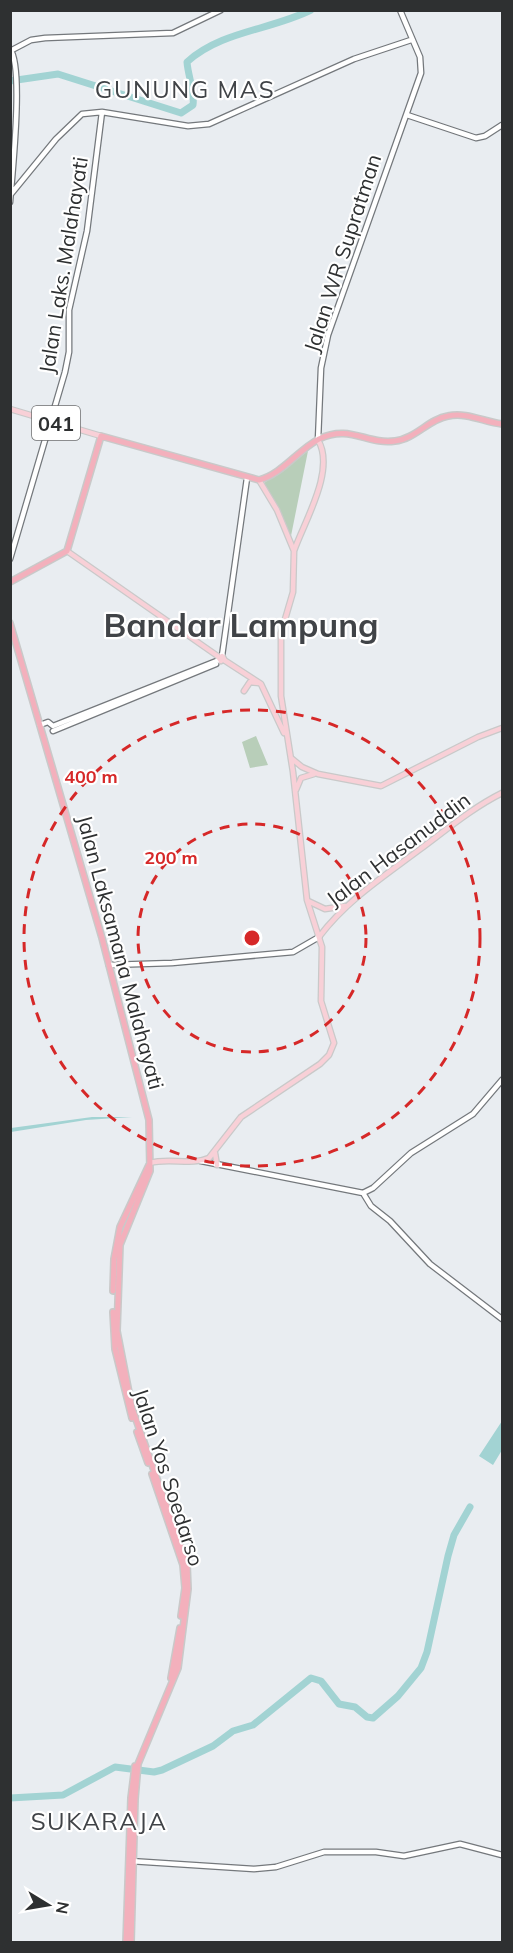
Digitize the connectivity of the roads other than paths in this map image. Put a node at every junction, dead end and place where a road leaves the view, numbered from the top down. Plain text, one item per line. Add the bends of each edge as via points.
1 (221, 10) edge
2 (400, 10) edge
3 (411, 40) junction
4 (11, 50) edge
5 (102, 112) junction
6 (407, 115) junction
7 (502, 125) edge
8 (11, 194) edge
9 (10, 202) edge
10 (10, 409) edge
11 (50, 421) junction
12 (502, 424) edge
13 (101, 436) junction
14 (318, 440) junction
15 (247, 478) junction
16 (259, 480) junction
17 (67, 551) junction
18 (294, 551) junction
19 (10, 559) edge
20 (10, 582) edge
21 (10, 623) edge
22 (221, 659) junction
23 (261, 684) junction
24 (244, 691) dead end
25 (39, 725) junction
26 (502, 728) edge
27 (53, 729) junction
28 (42, 736) junction
29 (288, 744) junction
30 (291, 758) junction
31 (302, 767) junction
32 (293, 772) junction
33 (318, 774) junction
34 (295, 793) junction
35 (502, 793) edge
36 (307, 900) junction
37 (345, 906) junction
38 (318, 937) junction
39 (109, 965) junction
40 (502, 1080) edge
41 (152, 1153) junction
42 (215, 1153) junction
43 (161, 1159) junction
44 (201, 1161) junction
45 (150, 1164) junction
46 (218, 1165) junction
47 (363, 1192) junction
48 (502, 1319) edge
49 (502, 1855) edge
50 (131, 1861) junction
51 (126, 1942) edge
52 (131, 1942) edge

1 - 4 street via 173,33 45,38
2 - 3 street, Jalan WR Supratman
3 - 5 street via 354,59 209,124 177,125
3 - 6 street, Jalan WR Supratman via 422,68
4 - 8 street via 15,74
5 - 8 street via 77,117
5 - 11 street, Jalan Laks. Malahayati via 87,231 69,310 68,360
6 - 7 street via 476,138
6 - 14 street, Jalan WR Supratman via 328,335 321,368
8 - 9 street
10 - 11 main road, 041
11 - 13 main road, 041
11 - 19 street, Jalan Laks. Malahayati
12 - 14 highway via 458,415 437,420 399,441 386,442 345,432
13 - 15 highway
13 - 17 highway
14 - 16 highway
14 - 18 main road via 322,450 320,479 312,512
15 - 16 highway
15 - 22 street
16 - 18 main road via 278,510
17 - 20 highway
17 - 22 main road
18 - 29 main road via 293,592 281,633 280,655
21 - 25 highway, Jalan Laksamana Malahayati
22 - 23 main road
22 - 27 street
23 - 24 main road via 250,682
23 - 29 main road
25 - 27 street via 48,723
25 - 28 highway, Jalan Laksamana Malahayati
26 - 33 main road via 381,786
27 - 28 street
28 - 39 highway, Jalan Laksamana Malahayati
29 - 30 main road
30 - 31 main road
30 - 32 main road
31 - 32 main road via 299,774
31 - 33 main road
32 - 34 main road
33 - 34 main road via 301,778
34 - 36 main road
35 - 37 main road, Jalan Hasanuddin via 462,818
36 - 37 main road via 325,909
36 - 38 main road
37 - 38 main road, Jalan Hasanuddin
38 - 39 street via 293,952
38 - 42 main road via 322,947 321,1001 334,1046 320,1064 239,1119
39 - 41 highway, Jalan Laksamana Malahayati via 147,1108
40 - 47 street via 473,1114 411,1153 373,1188
41 - 43 main road
41 - 45 highway, Jalan Yos Soedarso
42 - 44 main road
42 - 46 main road
43 - 44 main road
43 - 45 main road
44 - 46 street
45 - 50 highway, Jalan Yos Soedarso via 120,1245 117,1330 139,1433 187,1564 188,1589 173,1679 137,1763
46 - 47 street
47 - 48 street via 371,1206 430,1264
49 - 50 street via 460,1844 404,1856 331,1851 276,1867 254,1869
50 - 51 highway, Jalan Yos Soedarso
50 - 52 highway, Jalan Yos Soedarso

